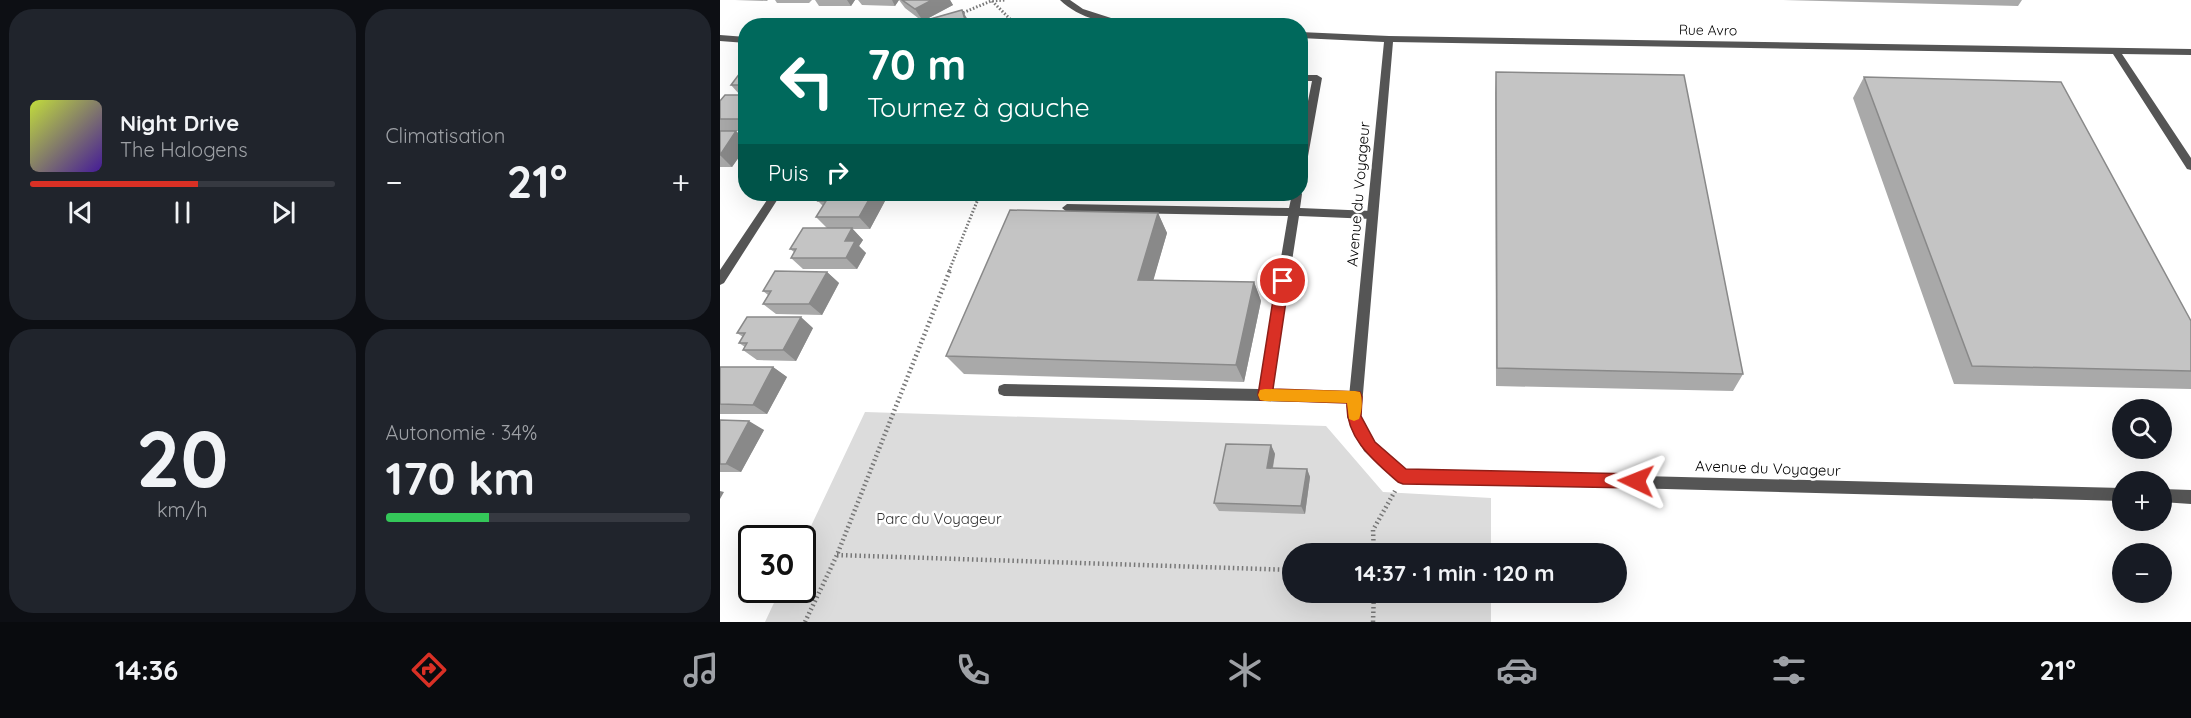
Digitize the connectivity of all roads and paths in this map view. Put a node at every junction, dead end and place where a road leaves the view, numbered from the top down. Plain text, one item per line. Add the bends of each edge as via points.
1 (991, 0) edge
2 (1005, 0) edge
3 (1064, 0) edge
4 (951, 17) edge
5 (1009, 18) edge
6 (1104, 18) edge
7 (1308, 34) edge
8 (720, 38) edge
9 (738, 39) edge
10 (1389, 39) junction
11 (2115, 50) junction
12 (2191, 52) edge
13 (1308, 78) edge
14 (1308, 128) edge
15 (2191, 166) edge
16 (771, 201) edge
17 (977, 201) edge
18 (1296, 201) edge
19 (1067, 208) dead end
20 (1294, 212) junction
21 (1372, 215) junction
22 (720, 280) edge
23 (1004, 390) dead end
24 (1265, 395) junction
25 (1355, 397) junction
26 (1403, 476) junction
27 (2112, 495) edge
28 (2172, 496) edge
29 (2191, 497) edge
30 (1373, 543) edge
31 (837, 555) junction
32 (1282, 570) edge
33 (1374, 603) edge
34 (805, 622) edge
35 (1373, 622) edge

1 - 2 path
1 - 4 path
1 - 5 path
3 - 6 street via 1080,11
7 - 10 street, Rue Avro
8 - 9 street
10 - 11 street, Rue Avro
10 - 21 street, Avenue du Voyageur
11 - 12 street, Rue Avro
11 - 15 street
13 - 14 street via 1317,78
16 - 22 street
17 - 31 path
18 - 20 street
19 - 20 street
20 - 21 street
20 - 24 street
21 - 25 street, Avenue du Voyageur
23 - 24 street
24 - 25 street
25 - 26 street, Avenue du Voyageur via 1354,417 1370,447
26 - 27 street, Avenue du Voyageur
26 - 30 path via 1372,530
28 - 29 street
31 - 32 path
31 - 34 path
33 - 35 path

